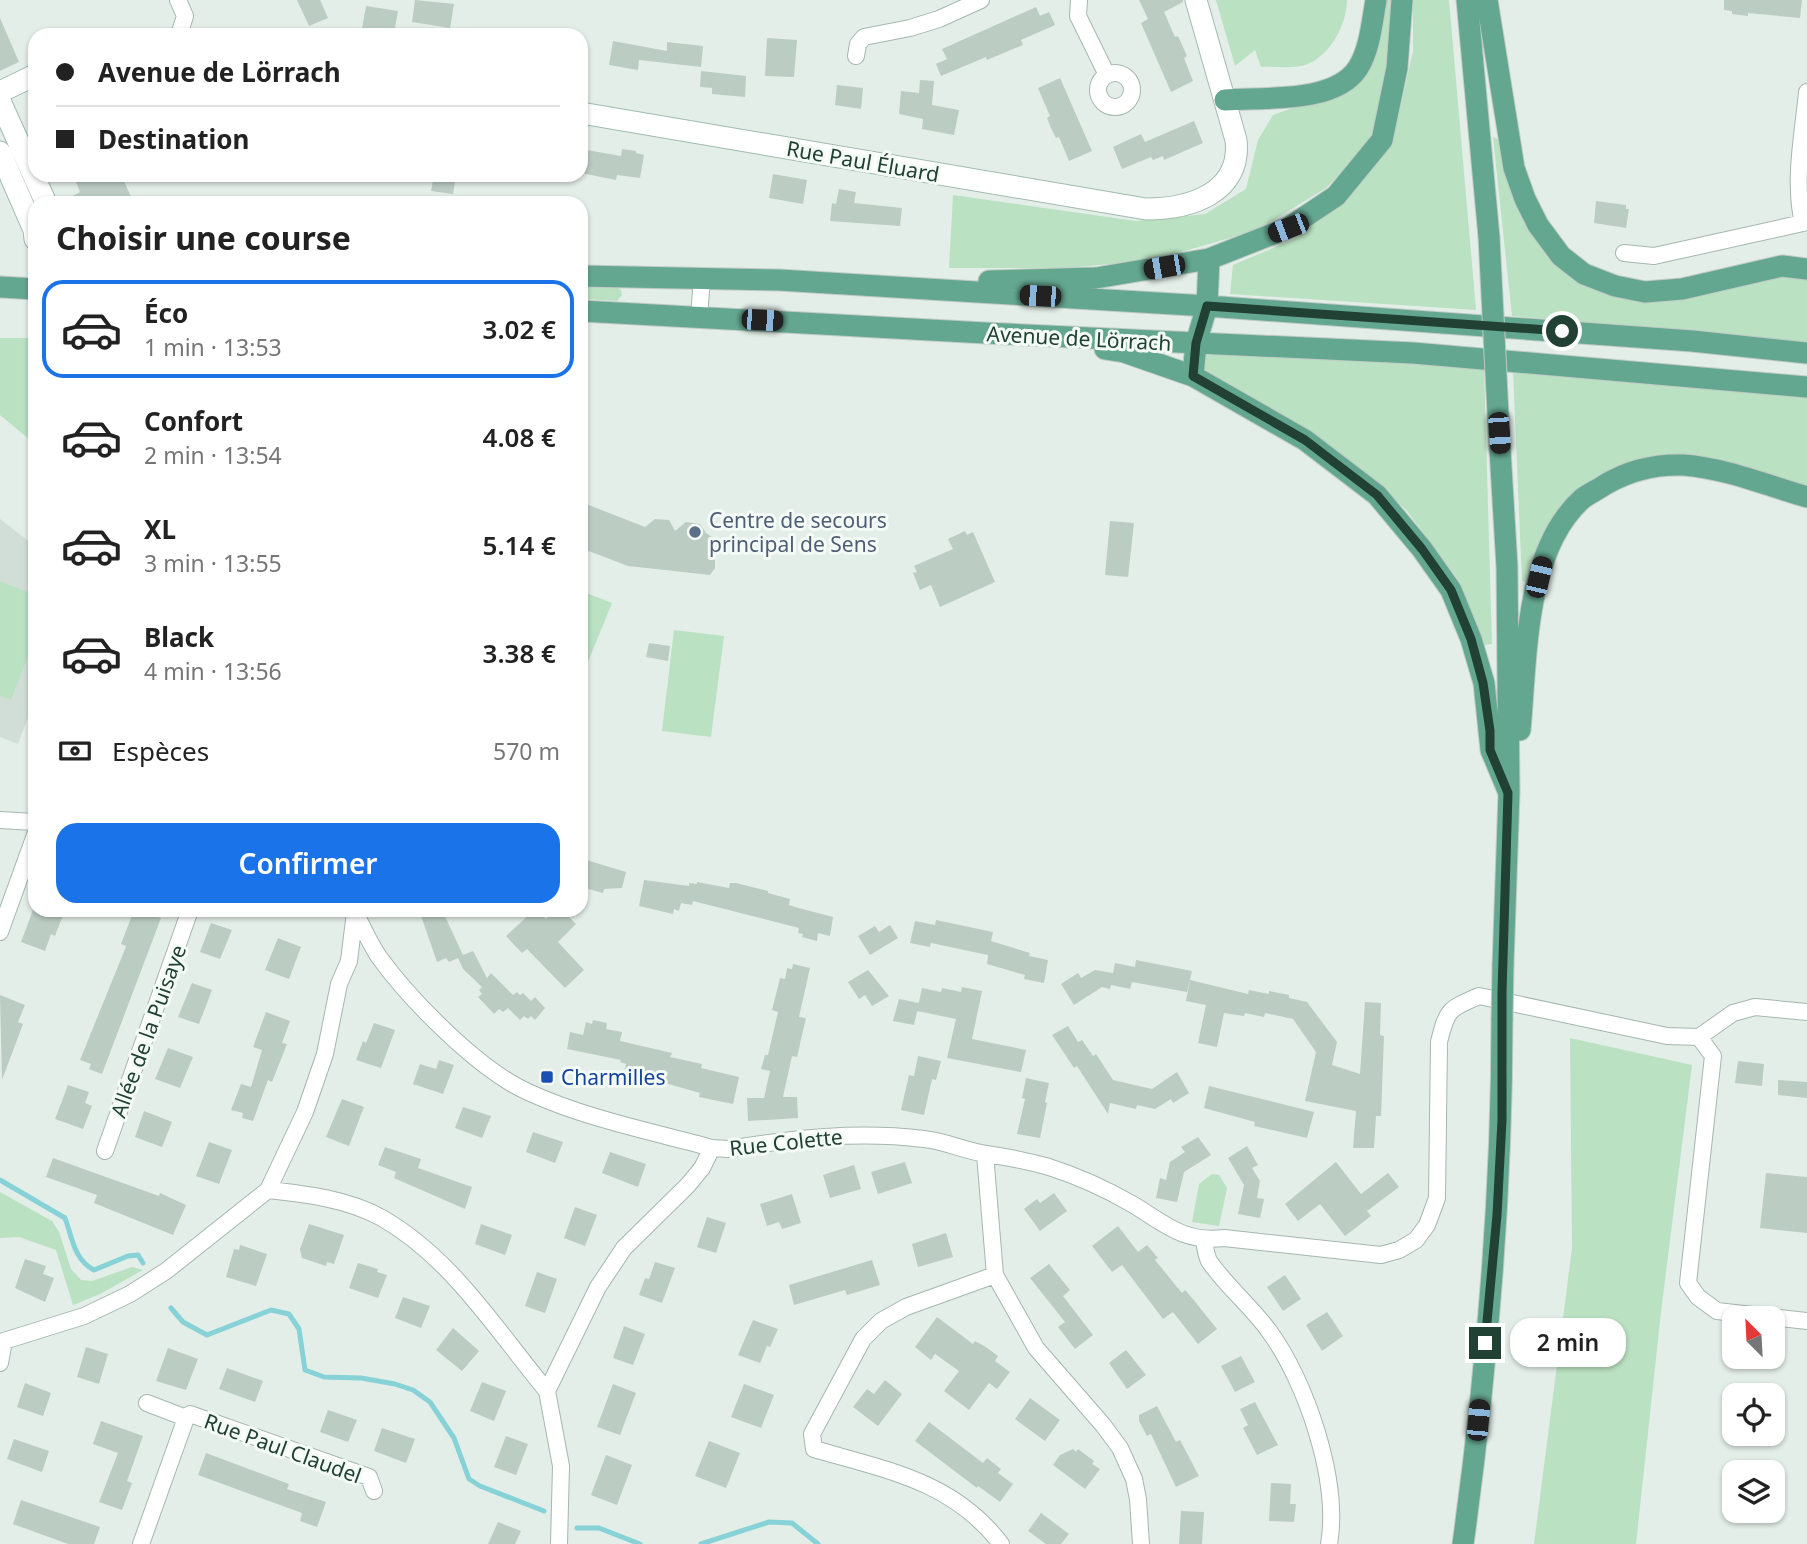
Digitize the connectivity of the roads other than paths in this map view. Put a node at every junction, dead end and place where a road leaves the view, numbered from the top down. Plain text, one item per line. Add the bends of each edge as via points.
1 (178, 0) edge
2 (1079, 0) edge
3 (1196, 0) edge
4 (1376, 0) edge
5 (1402, 0) edge
6 (1467, 0) edge
7 (1487, 0) edge
8 (970, 2) edge
9 (181, 28) edge
10 (856, 55) dead end
11 (1107, 75) dead end
12 (28, 78) edge
13 (0, 92) edge
14 (1807, 92) edge
15 (1225, 100) junction
16 (0, 101) edge
17 (588, 114) edge
18 (0, 152) edge
19 (28, 163) edge
20 (28, 217) edge
21 (1805, 224) edge
22 (1624, 253) dead end
23 (1209, 259) junction
24 (1807, 269) edge
25 (588, 276) edge
26 (702, 279) junction
27 (28, 286) edge
28 (872, 286) junction
29 (1, 288) edge
30 (1207, 306) junction
31 (588, 311) edge
32 (699, 317) junction
33 (985, 333) junction
34 (1196, 343) junction
35 (1798, 352) edge
36 (1193, 376) junction
37 (1800, 385) edge
38 (1807, 497) edge
39 (1508, 762) junction
40 (1508, 793) junction
41 (0, 820) edge
42 (28, 822) edge
43 (28, 854) edge
44 (188, 917) edge
45 (354, 917) edge
46 (358, 917) edge
47 (0, 932) edge
48 (1807, 1012) edge
49 (1699, 1037) junction
50 (712, 1148) junction
51 (105, 1151) dead end
52 (985, 1154) junction
53 (268, 1190) junction
54 (1204, 1240) junction
55 (995, 1275) junction
56 (1807, 1321) edge
57 (2, 1341) edge
58 (0, 1363) edge
59 (547, 1391) junction
60 (147, 1404) dead end
61 (186, 1418) junction
62 (374, 1491) dead end
63 (560, 1537) edge
64 (141, 1544) edge
65 (1001, 1544) edge
66 (1141, 1544) edge
67 (1329, 1544) edge
68 (1464, 1544) edge

1 - 9 street via 185,16
2 - 11 street via 1078,16
3 - 15 street, Rue Paul Éluard
4 - 15 main road via 1366,50 1348,80 1315,93
5 - 23 main road via 1397,68 1381,140 1336,197 1288,228
6 - 39 main road, bridge via 1489,237 1507,567
7 - 24 main road via 1514,168 1538,225 1561,257 1584,274 1645,292 1682,289 1782,266
8 - 10 street via 910,28 864,37
12 - 13 street
14 - 21 street via 1799,178
15 - 17 street, Rue Paul Éluard via 1238,154 1230,176 1206,197 1186,205 1146,209
16 - 19 street
18 - 20 street
21 - 22 street via 1654,256
23 - 28 main road via 1096,278
23 - 30 main road
25 - 26 main road, Avenue de Lörrach
26 - 28 main road, Avenue de Lörrach
26 - 32 street
27 - 29 main road
28 - 30 main road, Avenue de Lörrach
30 - 34 main road
30 - 35 main road, Avenue de Lörrach
31 - 32 main road, Avenue de Lörrach
32 - 33 main road, Avenue de Lörrach
33 - 34 main road, Avenue de Lörrach
33 - 36 main road via 1124,352
34 - 36 main road
34 - 37 main road, Avenue de Lörrach via 1413,353
36 - 40 main road via 1305,440 1377,495 1422,549 1451,590 1471,639 1483,683 1490,750
38 - 39 main road via 1721,471 1682,465 1649,466 1584,498 1562,521 1545,554 1534,600 1520,734
39 - 40 main road
40 - 68 main road, bridge via 1497,1215
41 - 42 street
43 - 47 street
44 - 51 street, Allée de la Puisaye
45 - 53 street via 349,961 339,984 321,1065 305,1112
46 - 50 street, Rue Colette via 400,983 455,1042 496,1073 527,1092 615,1124
48 - 49 street via 1755,1007 1733,1013
49 - 54 street via 1667,1036 1479,996 1454,1007 1444,1018 1439,1042 1437,1199 1416,1241 1381,1255 1224,1238
49 - 56 street via 1713,1056 1688,1283 1717,1311
50 - 52 street, Rue Colette via 836,1134 886,1135 929,1139
50 - 59 street via 688,1185 624,1248 598,1287
52 - 54 street, Rue Colette via 1050,1167
52 - 55 street
53 - 57 street via 130,1294 84,1316
53 - 59 street via 314,1195 348,1205 381,1218 409,1237 459,1282
54 - 67 street via 1208,1259 1269,1331 1309,1408 1324,1460
55 - 65 street via 905,1307 881,1321 863,1339 811,1434 814,1449 899,1472 940,1490 965,1507
55 - 66 street via 1036,1348 1120,1448 1136,1489
57 - 58 street
59 - 63 street via 561,1466
60 - 61 street, Rue Paul Claudel
61 - 62 street, Rue Paul Claudel via 190,1414 369,1476
61 - 64 street, Rue Paul Claudel

